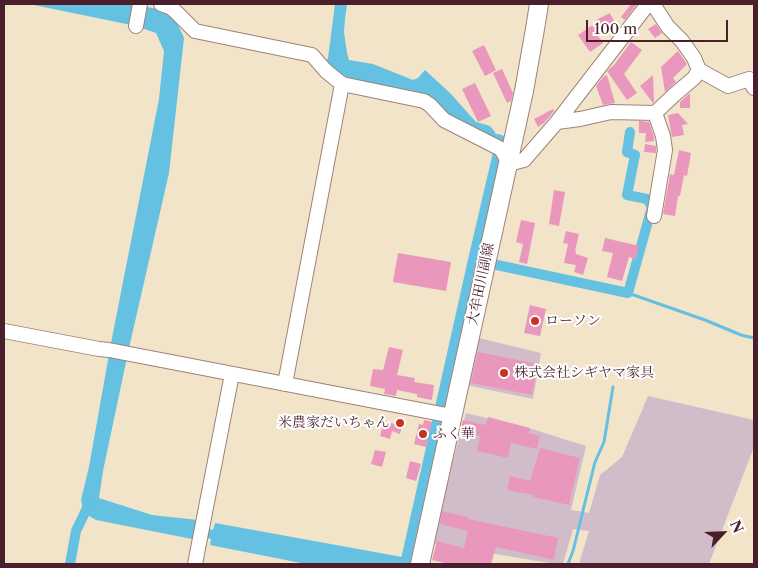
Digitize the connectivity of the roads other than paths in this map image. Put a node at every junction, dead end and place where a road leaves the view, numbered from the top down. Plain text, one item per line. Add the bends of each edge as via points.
1 (161, 4) edge
2 (539, 4) edge
3 (648, 4) edge
4 (653, 4) edge
5 (140, 5) edge
6 (136, 26) dead end
7 (699, 70) junction
8 (342, 84) junction
9 (754, 88) edge
10 (655, 113) junction
11 (557, 122) junction
12 (504, 155) junction
13 (654, 216) dead end
14 (4, 331) edge
15 (232, 374) junction
16 (285, 384) junction
17 (452, 416) junction
18 (421, 561) edge
19 (195, 564) edge

1 - 8 street via 176,10 195,31 312,55
2 - 12 main road, 大牟田川副線 via 524,91
3 - 11 street
4 - 7 street via 694,58
5 - 6 street
7 - 9 street via 728,86 749,79
7 - 10 street
8 - 12 street via 424,101 444,120 487,142
8 - 16 street
10 - 11 street via 611,112
10 - 13 street via 665,150
11 - 12 street via 524,160 516,162
12 - 17 main road, 大牟田川副線
14 - 15 street
15 - 16 street
15 - 19 street
16 - 17 street
17 - 18 main road, 大牟田川副線

